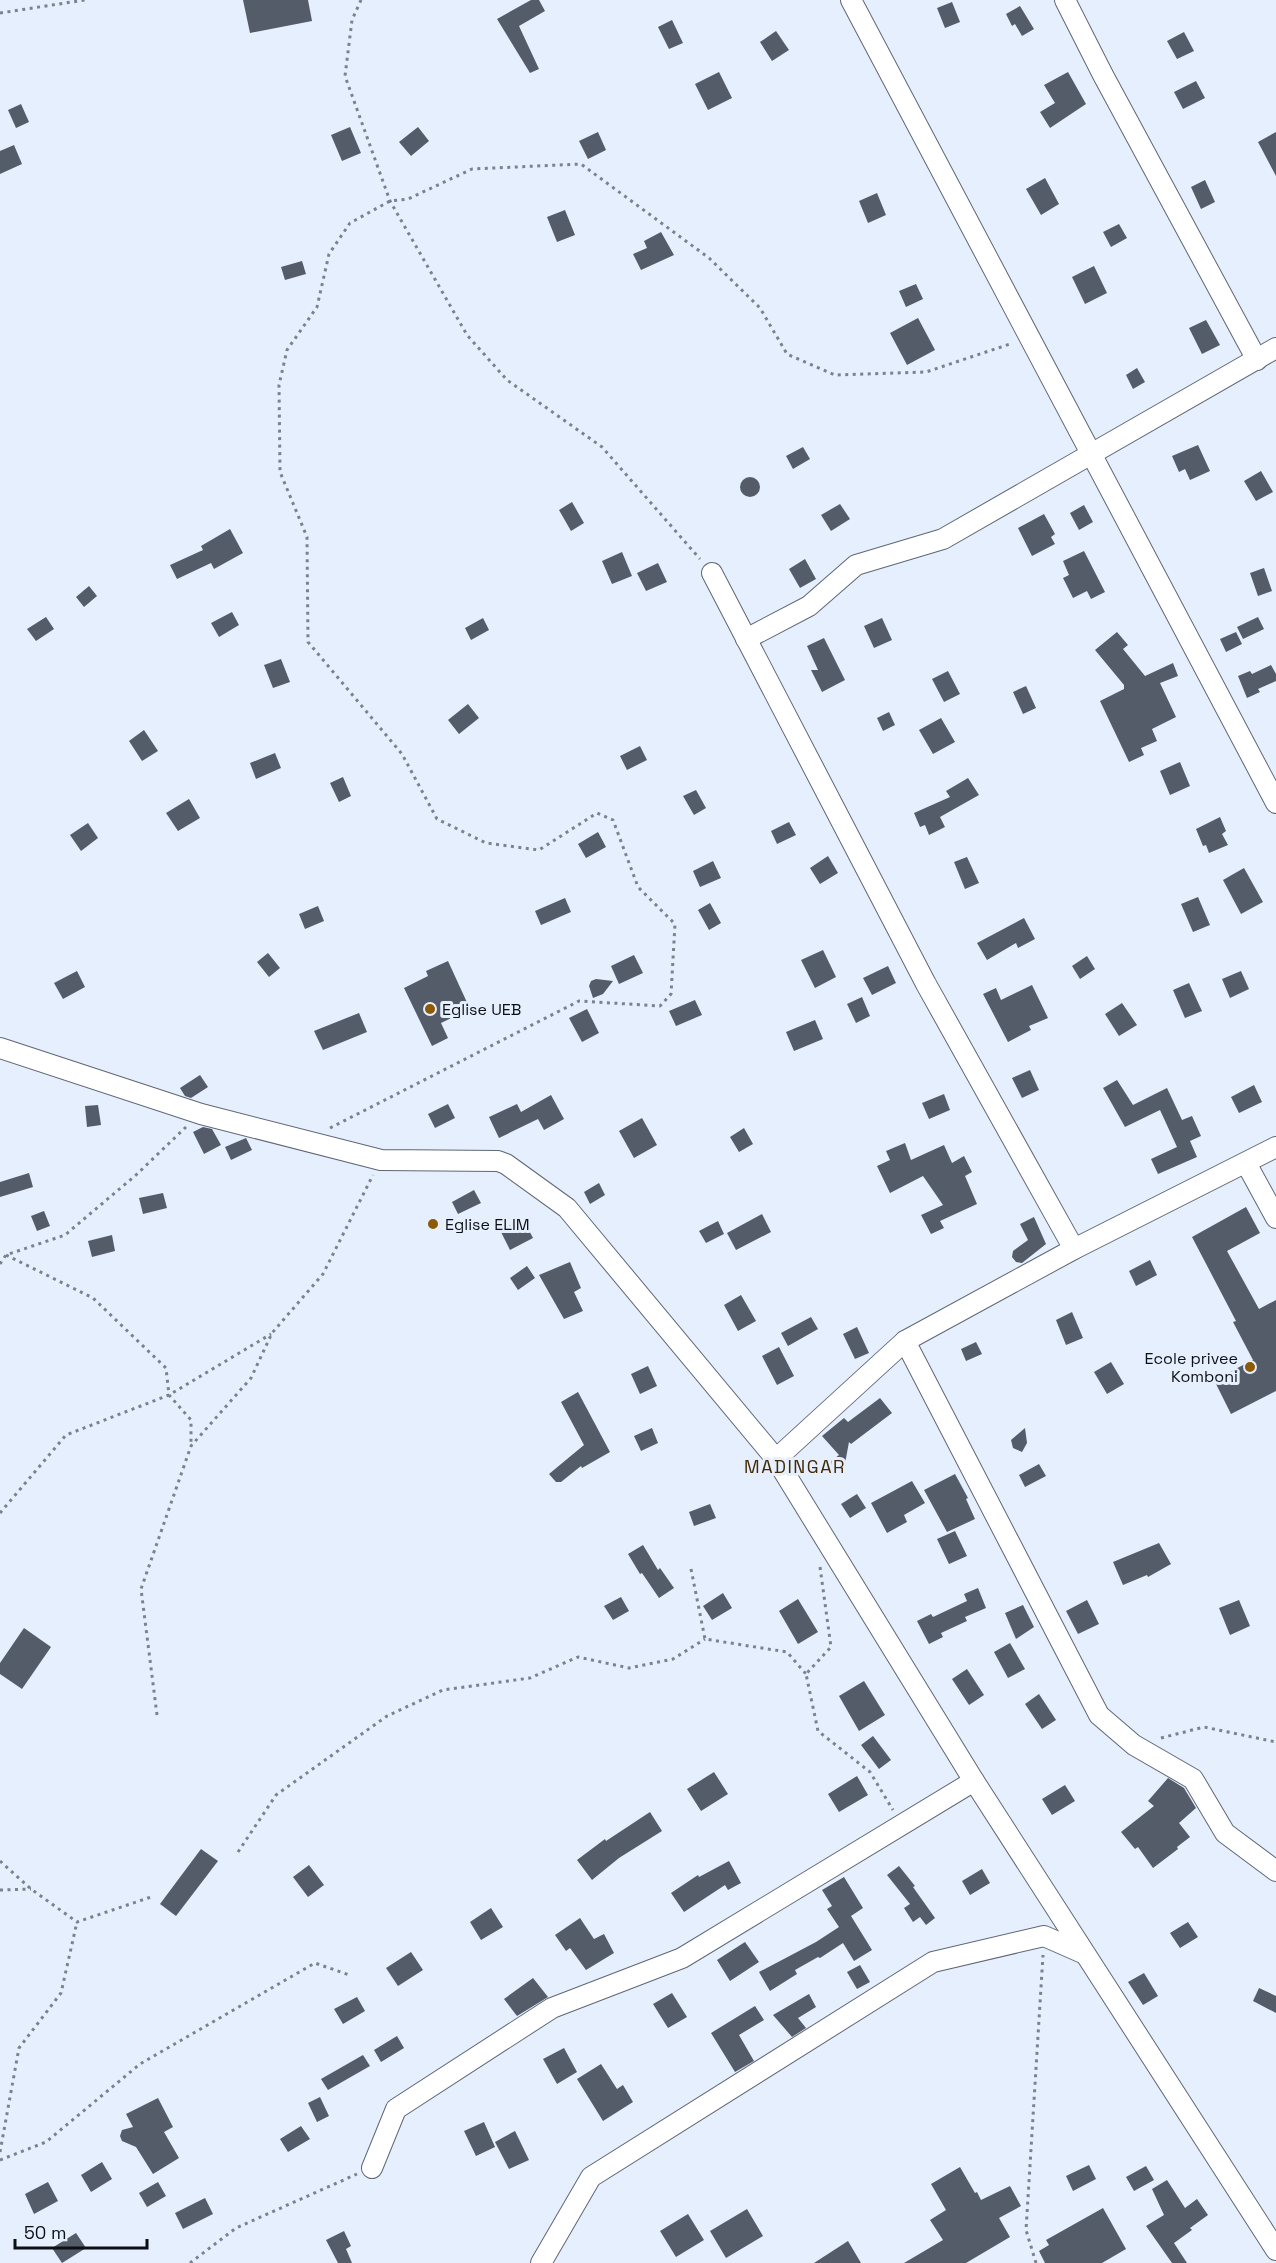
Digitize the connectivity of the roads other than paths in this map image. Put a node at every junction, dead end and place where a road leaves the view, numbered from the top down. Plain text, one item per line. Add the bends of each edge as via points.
1 (851, 0) edge
2 (1065, 0) edge
3 (1276, 348) edge
4 (1257, 360) junction
5 (1092, 452) junction
6 (711, 573) road end
7 (746, 639) junction
8 (1276, 803) edge
9 (0, 1048) edge
10 (1276, 1147) edge
11 (1246, 1163) junction
12 (1276, 1218) edge
13 (1074, 1249) junction
14 (905, 1341) junction
15 (776, 1459) junction
16 (974, 1781) junction
17 (1276, 1871) edge
18 (1085, 1954) junction
19 (372, 2168) road end
20 (1276, 2250) edge
21 (541, 2263) edge

1 - 5 street
2 - 4 street
3 - 4 street
4 - 5 street
5 - 7 street via 943,539 856,565 809,606
5 - 8 street
6 - 7 street
7 - 13 street via 926,984
9 - 15 street via 201,1114 381,1160 506,1164 567,1208
10 - 11 street
11 - 12 street
11 - 13 street
13 - 14 street
14 - 15 street
14 - 17 street via 1099,1715 1134,1745 1193,1779 1225,1833
15 - 16 street
16 - 18 street
16 - 19 street via 682,1958 552,2008 396,2109
18 - 20 street
18 - 21 street via 1044,1936 933,1962 591,2176

